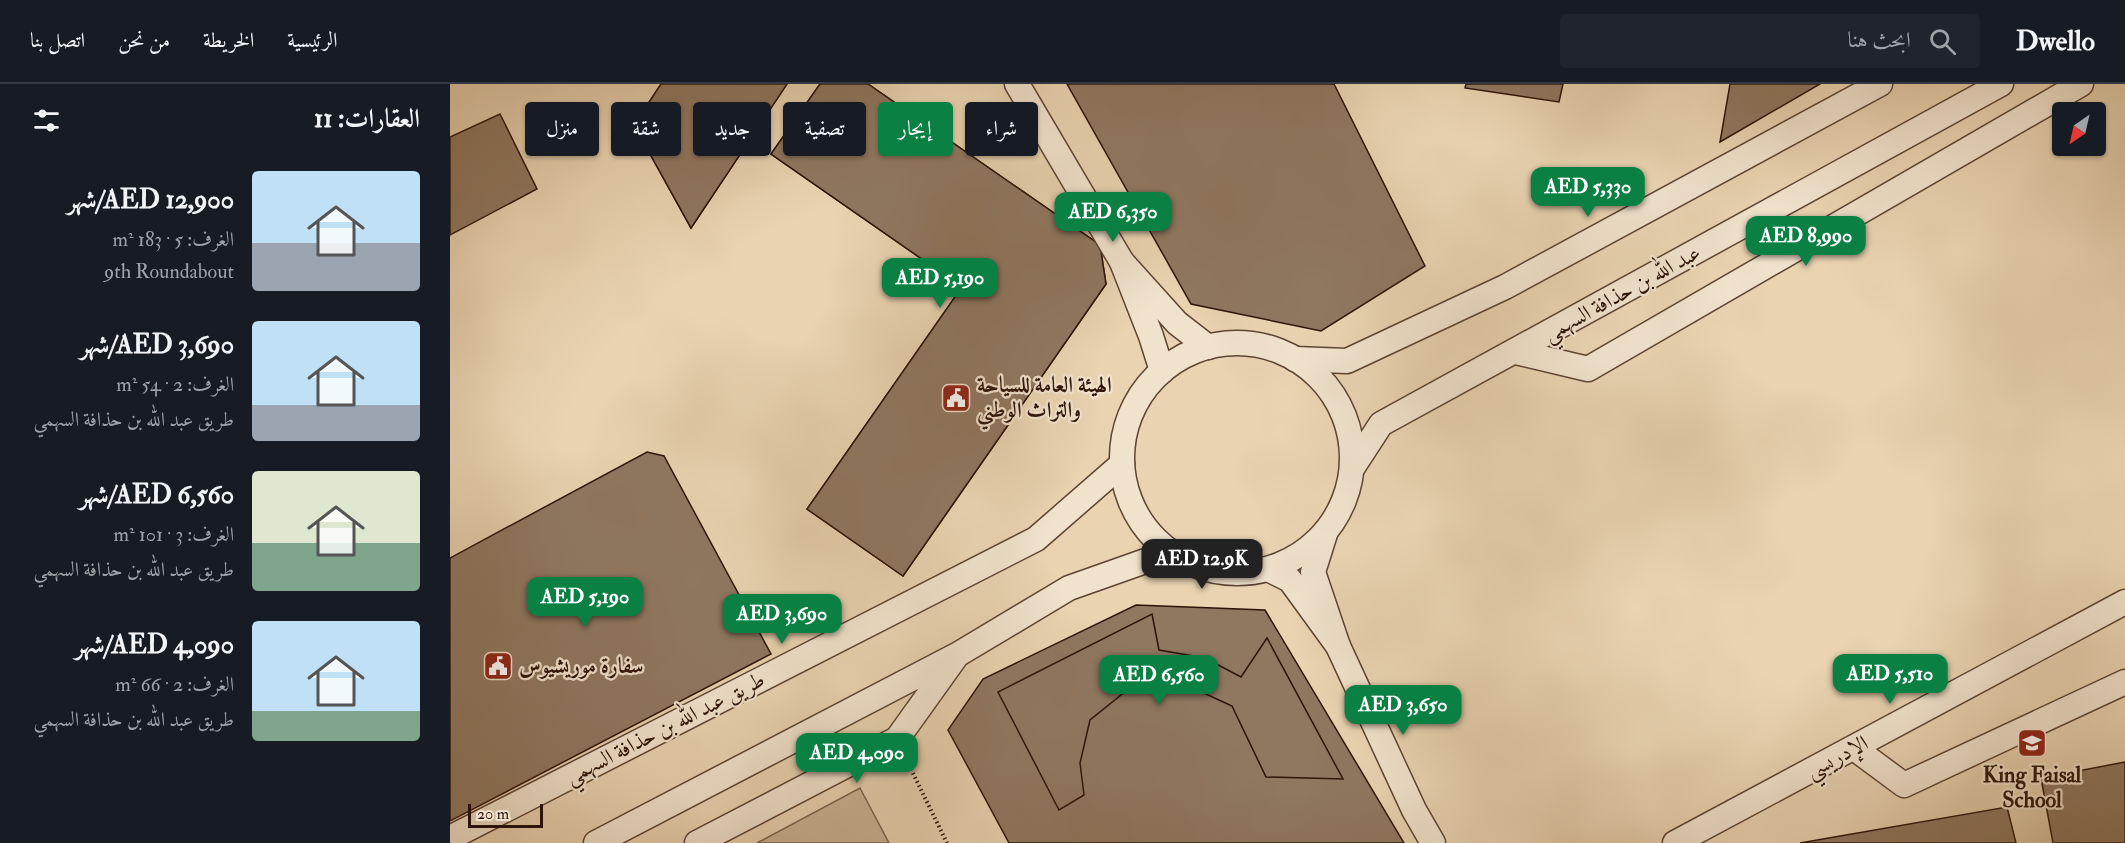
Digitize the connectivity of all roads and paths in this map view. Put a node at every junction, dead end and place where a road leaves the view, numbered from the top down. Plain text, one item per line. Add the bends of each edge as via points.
1 (1017, 84) edge
2 (1880, 84) edge
3 (2001, 84) edge
4 (2081, 84) edge
5 (1122, 262) junction
6 (1208, 347) junction
7 (1516, 352) junction
8 (1295, 358) junction
9 (1162, 370) junction
10 (1122, 464) junction
11 (1353, 466) junction
12 (1325, 534) junction
13 (1171, 552) junction
14 (1270, 570) junction
15 (2125, 602) edge
16 (1338, 646) junction
17 (957, 656) junction
18 (2125, 682) edge
19 (897, 739) junction
20 (1854, 748) junction
21 (450, 838) edge
22 (596, 843) edge
23 (697, 843) edge
24 (947, 843) edge
25 (1433, 843) edge
26 (1675, 843) edge

1 - 5 street
2 - 8 street via 1505,287 1347,361
3 - 7 street, عبد الله بن حذافة السهمي
4 - 7 street via 1588,369
5 - 6 street via 1177,323
5 - 9 street
6 - 8 street via 1238,343 1268,347
6 - 9 street
7 - 11 street, عبد الله بن حذافة السهمي via 1381,424
8 - 11 street via 1321,378 1340,404 1351,434
9 - 10 street via 1139,397 1125,430
10 - 13 street via 1126,490 1136,514 1151,535
10 - 21 street, طريق عبد الله بن حذافة السهمي via 1036,539
11 - 12 street via 1345,503
12 - 14 street via 1300,556
12 - 16 street via 1313,573
13 - 14 street via 1202,568 1236,574
13 - 17 street via 1069,588
14 - 16 street via 1290,580
15 - 20 street, الإدريسي
16 - 25 street
17 - 19 street
17 - 22 street
18 - 20 street via 1904,785
19 - 23 street
19 - 24 path
20 - 26 street, الإدريسي

